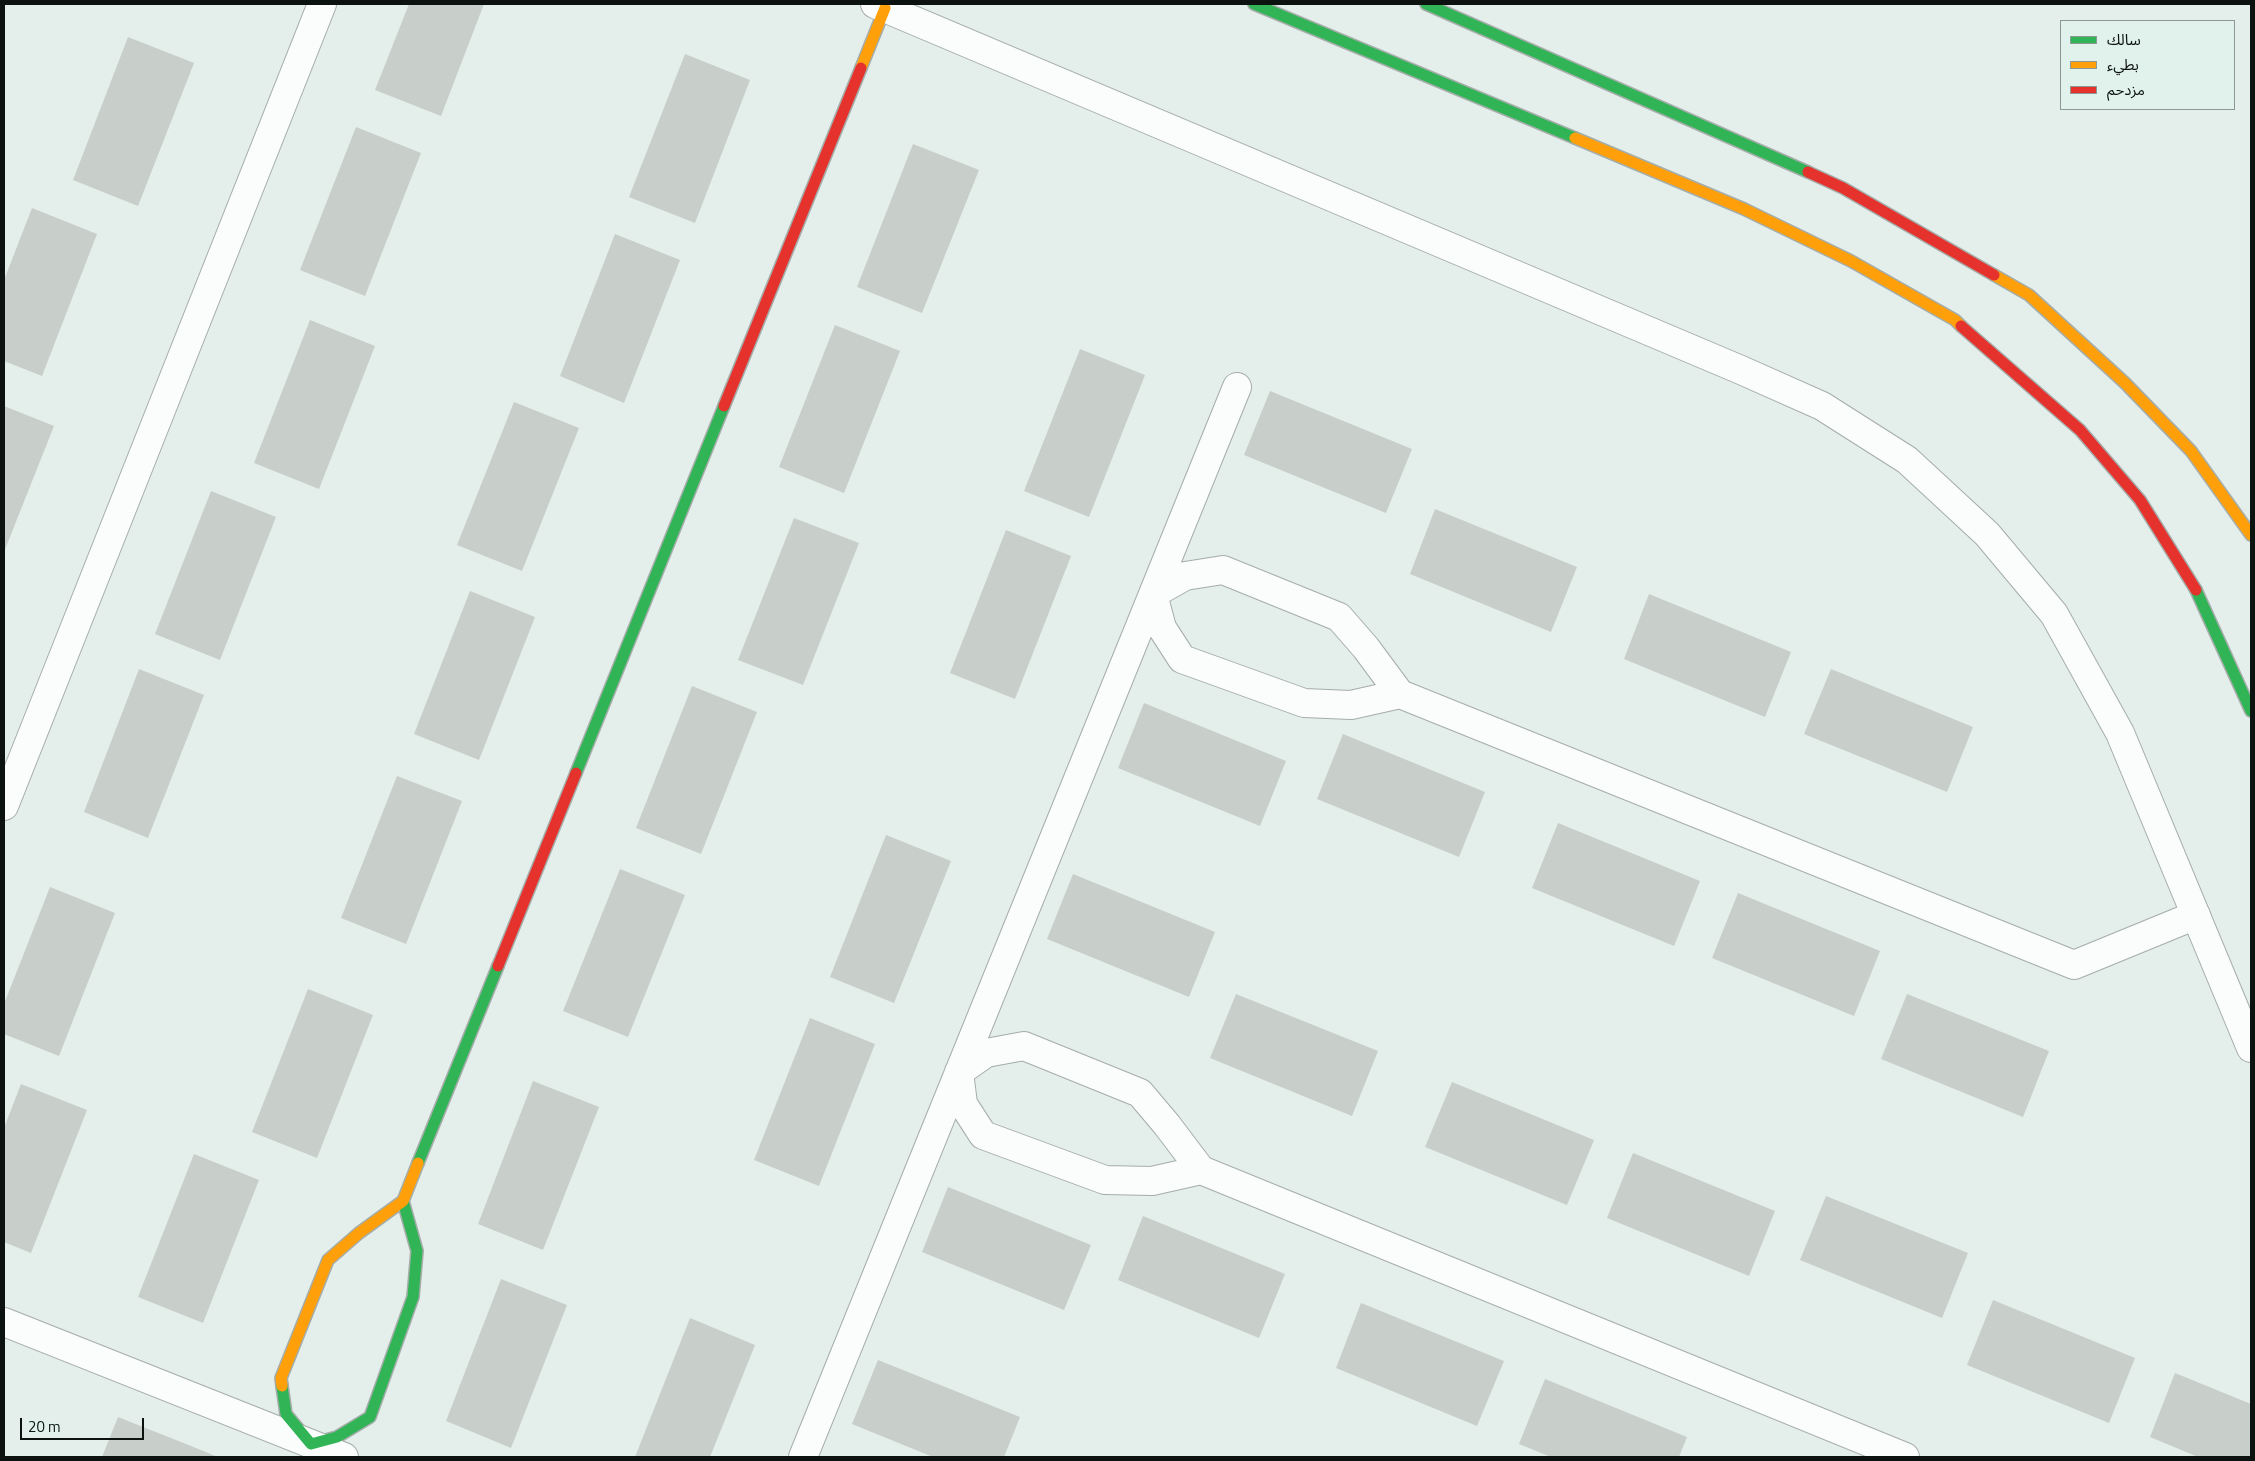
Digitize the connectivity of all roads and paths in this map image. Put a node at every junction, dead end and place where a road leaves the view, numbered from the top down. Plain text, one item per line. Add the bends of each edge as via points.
1 (322, 4) edge
2 (1254, 4) edge
3 (1426, 4) edge
4 (880, 6) edge
5 (1237, 387) dead end
6 (2251, 535) edge
7 (1153, 594) junction
8 (1400, 694) junction
9 (2251, 711) edge
10 (4, 806) edge
11 (2196, 915) junction
12 (2251, 1048) edge
13 (959, 1072) junction
14 (1201, 1170) junction
15 (403, 1200) junction
16 (4, 1322) edge
17 (311, 1444) junction
18 (344, 1457) edge
19 (803, 1457) edge
20 (1904, 1457) edge

1 - 10 street
2 - 9 main road via 1744,209 1851,261 1955,320 2080,430 2140,500 2191,579
3 - 6 main road via 1843,188 2029,295 2125,383 2191,451
4 - 11 street via 1750,374 1822,406 1906,460 1987,534 2054,614 2120,733
4 - 15 main road
5 - 7 street
7 - 8 street via 1185,576 1223,570 1339,617
7 - 8 street via 1162,628 1182,659 1304,703 1351,705
7 - 13 street
8 - 11 street via 2074,965
11 - 12 street
13 - 14 street via 986,1053 1024,1046 1140,1093
13 - 14 street via 963,1104 984,1135 1105,1180 1152,1182
13 - 19 street
14 - 20 street
15 - 17 main road via 417,1251 413,1297 370,1417 337,1437
15 - 17 main road via 328,1260 281,1378 286,1414
16 - 17 street
17 - 18 street

